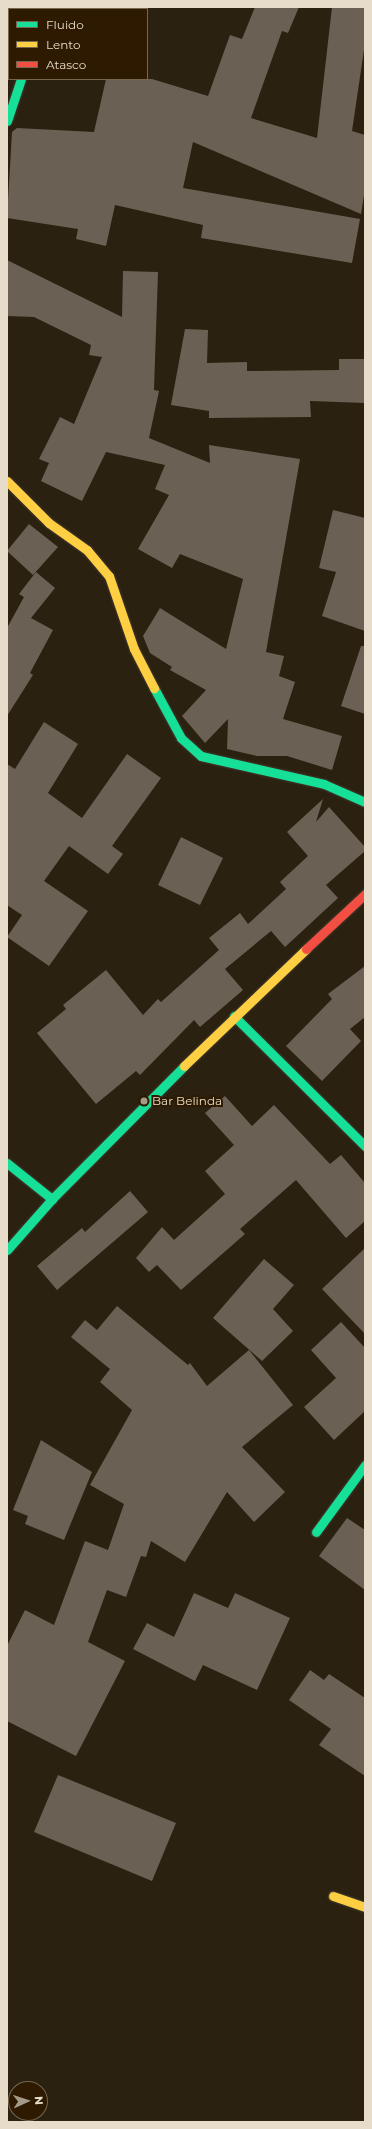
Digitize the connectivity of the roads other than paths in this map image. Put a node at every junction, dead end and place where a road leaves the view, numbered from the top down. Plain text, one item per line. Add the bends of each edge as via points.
1 (21, 80) edge
2 (7, 121) edge
3 (7, 481) edge
4 (365, 802) edge
5 (365, 894) edge
6 (234, 1016) junction
7 (365, 1146) edge
8 (7, 1162) edge
9 (52, 1199) junction
10 (7, 1250) edge
11 (365, 1465) edge
12 (316, 1532) dead end
13 (333, 1896) dead end
14 (365, 1907) edge

1 - 2 street
3 - 4 street via 49,523 87,550 109,576 134,649 170,721 181,738 201,756 324,784
5 - 6 street
6 - 7 street
6 - 9 street
8 - 9 street
9 - 10 street
11 - 12 street
13 - 14 street

